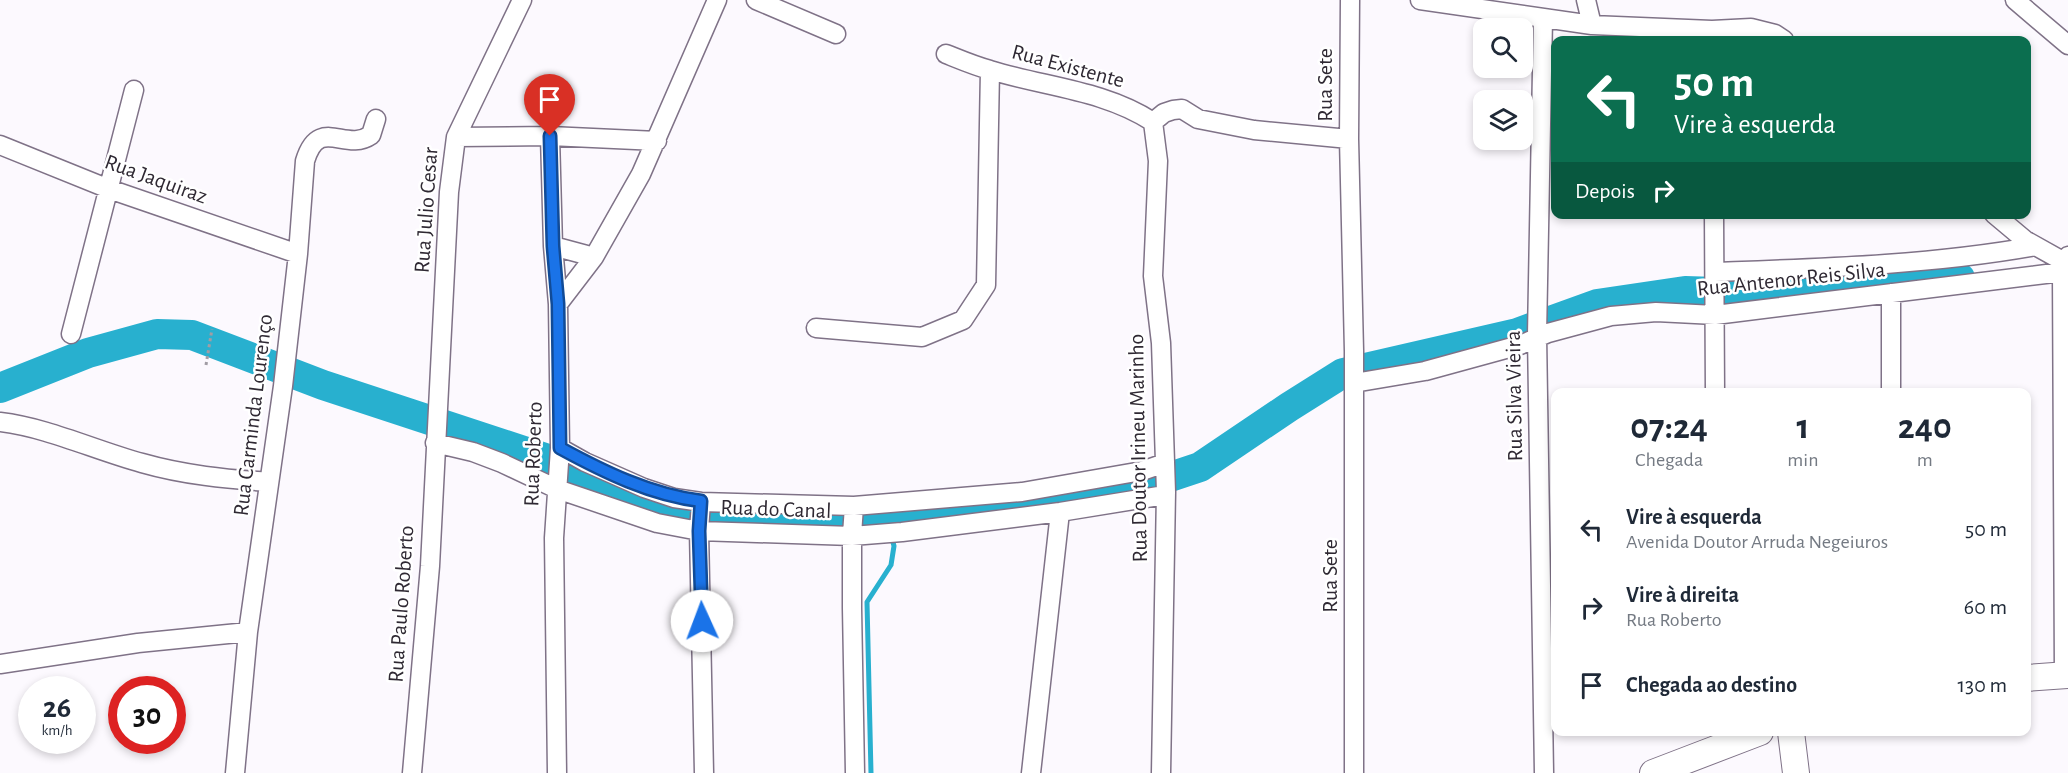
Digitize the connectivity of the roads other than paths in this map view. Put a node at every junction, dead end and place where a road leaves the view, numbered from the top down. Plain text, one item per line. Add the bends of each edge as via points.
1 (522, 0) edge
2 (716, 0) edge
3 (756, 0) edge
4 (1350, 0) edge
5 (1420, 0) edge
6 (1586, 0) edge
7 (2015, 0) edge
8 (1543, 18) junction
9 (1592, 25) junction
10 (836, 34) dead end
11 (1712, 35) edge
12 (1778, 36) edge
13 (2068, 45) edge
14 (946, 54) dead end
15 (990, 70) junction
16 (134, 90) dead end
17 (376, 119) dead end
18 (1154, 122) junction
19 (550, 136) junction
20 (456, 137) junction
21 (1348, 138) junction
22 (657, 141) junction
23 (0, 145) edge
24 (109, 189) junction
25 (1714, 219) edge
26 (2000, 219) edge
27 (553, 246) junction
28 (2036, 246) junction
29 (298, 254) junction
30 (594, 257) junction
31 (2065, 263) edge
32 (1715, 276) junction
33 (1891, 293) junction
34 (558, 304) junction
35 (1715, 311) junction
36 (816, 328) dead end
37 (71, 334) dead end
38 (1537, 337) junction
39 (1354, 381) junction
40 (1715, 388) edge
41 (1891, 388) edge
42 (0, 422) edge
43 (435, 441) junction
44 (560, 452) junction
45 (2066, 461) edge
46 (1165, 465) junction
47 (269, 482) junction
48 (557, 487) junction
49 (1165, 493) junction
50 (701, 504) junction
51 (854, 507) junction
52 (1060, 512) junction
53 (699, 529) junction
54 (852, 535) junction
55 (248, 632) junction
56 (0, 664) edge
57 (2066, 675) edge
58 (2031, 678) edge
59 (1740, 736) edge
60 (1791, 736) edge
61 (1714, 741) edge
62 (235, 773) edge
63 (412, 773) edge
64 (557, 773) edge
65 (704, 773) edge
66 (855, 773) edge
67 (1031, 773) edge
68 (1161, 773) edge
69 (1354, 773) edge
70 (1544, 773) edge
71 (1653, 773) edge
72 (1796, 773) edge

1 - 20 street, Rua Julio Cesar
2 - 22 street
3 - 10 street
4 - 21 street, Rua Sete
5 - 8 street
6 - 9 street
7 - 13 street
8 - 9 street
8 - 38 street, Rua Silva Vieira
9 - 11 street
11 - 12 street via 1751,28
14 - 15 street, Rua Existente
15 - 18 street, Rua Existente via 1116,102
15 - 36 street via 986,285 963,320 922,337
16 - 24 street
17 - 29 street, Rua Carminda Lourenço via 365,140 327,137 316,140 309,148
18 - 21 street via 1164,113 1182,110 1198,119 1254,130
18 - 46 street, Rua Doutor Irineu Marinho via 1158,161 1153,276 1161,344
19 - 20 street
19 - 22 street
19 - 27 street, Rua Roberto
20 - 43 street, Rua Julio Cesar via 449,192
21 - 39 street, Rua Sete
22 - 30 street
23 - 24 street, Rua Jaquiraz
24 - 29 street, Rua Jaquiraz
24 - 37 street
25 - 32 street
26 - 28 street
27 - 30 street
27 - 34 street, Rua Roberto
28 - 31 street
28 - 32 street via 1980,256 1874,266
29 - 47 street, Rua Carminda Lourenço
30 - 34 street
31 - 33 street, Rua Antenor Reis Silva
31 - 45 street
32 - 35 street
33 - 35 street, Rua Antenor Reis Silva
33 - 41 street
34 - 44 street, Rua Roberto
35 - 38 street, Rua Antenor Reis Silva via 1611,316
35 - 40 street
38 - 39 street, Rua Antenor Reis Silva via 1425,371
38 - 70 street, Rua Silva Vieira
39 - 69 street, Rua Sete
42 - 47 street via 45,431 177,473
43 - 48 street, Rua do Canal via 473,452
43 - 63 street, Rua Paulo Roberto via 430,566
44 - 48 street, Rua Roberto
44 - 50 street via 644,488
45 - 57 street
46 - 49 street, Rua Doutor Irineu Marinho
46 - 51 street via 1022,492
47 - 55 street, Rua Carminda Lourenço
48 - 53 street, Rua do Canal via 657,523
48 - 64 street, Rua Roberto
49 - 52 street, Rua do Canal
49 - 68 street, Rua Doutor Irineu Marinho
50 - 51 street
50 - 53 street
51 - 54 street
52 - 54 street, Rua do Canal
52 - 67 street
53 - 54 street, Rua do Canal
53 - 65 street
54 - 66 street
55 - 56 street via 138,643
55 - 62 street, Rua Carminda Lourenço
57 - 58 street
59 - 61 street
60 - 72 street
61 - 71 street

